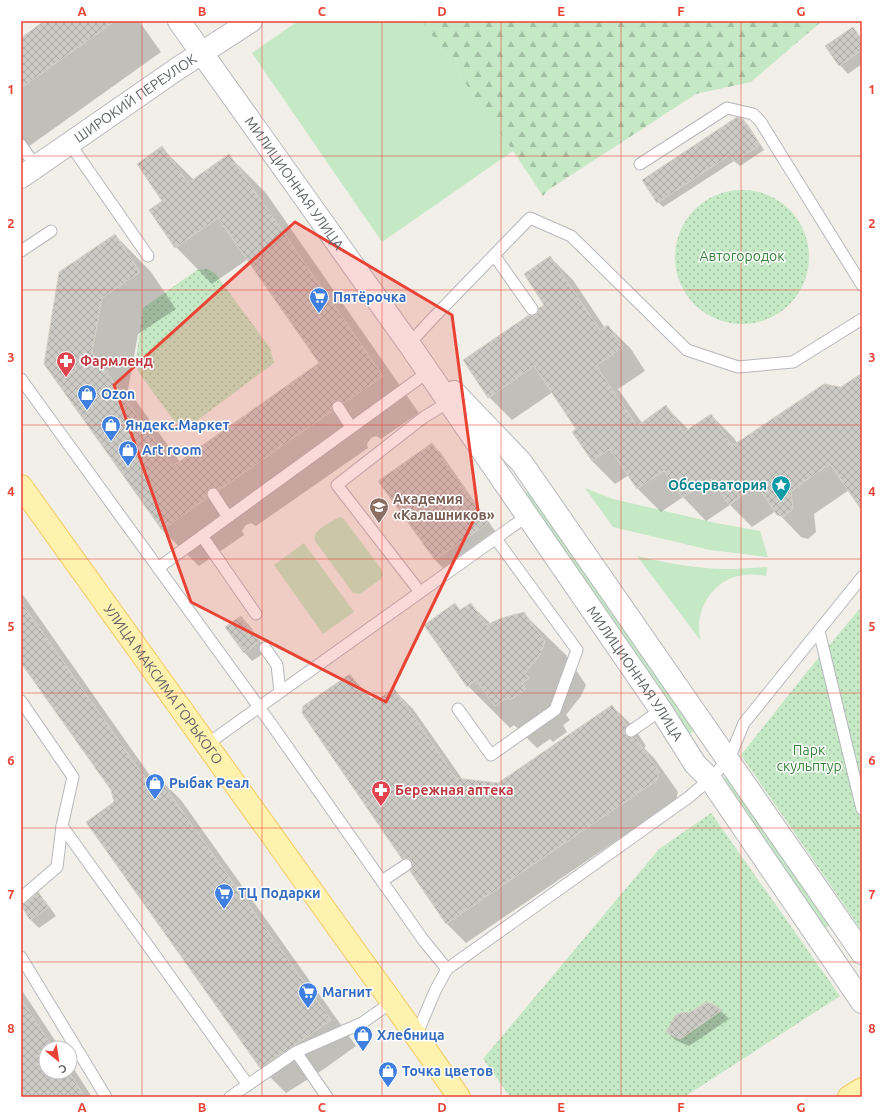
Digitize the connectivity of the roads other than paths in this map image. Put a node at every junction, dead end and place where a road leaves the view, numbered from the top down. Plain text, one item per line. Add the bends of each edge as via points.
1 (179, 21) edge
2 (251, 21) edge
3 (202, 53) junction
4 (70, 144) junction
5 (21, 145) edge
6 (640, 164) dead end
7 (28, 172) edge
8 (51, 231) dead end
9 (21, 251) edge
10 (494, 255) junction
11 (148, 256) dead end
12 (862, 285) edge
13 (532, 309) dead end
14 (862, 319) edge
15 (409, 344) junction
16 (428, 372) junction
17 (21, 378) edge
18 (449, 402) junction
19 (338, 407) dead end
20 (351, 427) junction
21 (21, 486) edge
22 (213, 494) dead end
23 (527, 516) junction
24 (228, 517) junction
25 (202, 536) junction
26 (496, 539) junction
27 (158, 568) junction
28 (862, 577) edge
29 (420, 592) junction
30 (256, 614) dead end
31 (819, 631) junction
32 (265, 648) dead end
33 (280, 692) junction
34 (21, 701) edge
35 (259, 707) junction
36 (458, 709) dead end
37 (661, 710) junction
38 (631, 731) dead end
39 (206, 745) junction
40 (728, 759) junction
41 (710, 779) junction
42 (862, 810) edge
43 (62, 826) junction
44 (406, 865) dead end
45 (382, 881) junction
46 (21, 898) edge
47 (858, 941) edge
48 (21, 957) edge
49 (447, 970) junction
50 (392, 1002) junction
51 (862, 1002) edge
52 (416, 1036) junction
53 (296, 1052) junction
54 (248, 1085) junction
55 (862, 1089) edge
56 (106, 1097) edge
57 (230, 1097) edge
58 (327, 1097) edge
59 (459, 1097) edge
60 (849, 1097) edge

1 - 3 street, МИЛИЦИОННАЯ УЛИЦА
2 - 3 street, ШИРОКИЙ ПЕРЕУЛОК
3 - 4 street, ШИРОКИЙ ПЕРЕУЛОК
3 - 15 street, МИЛИЦИОННАЯ УЛИЦА
4 - 7 street, ШИРОКИЙ ПЕРЕУЛОК
4 - 11 lane
5 - 7 lane
6 - 12 lane via 727,108 753,114 760,121
8 - 9 lane
10 - 13 lane
10 - 14 lane via 530,218 571,236 687,350 738,367 793,362
10 - 15 lane
15 - 16 street, МИЛИЦИОННАЯ УЛИЦА
15 - 40 street, МИЛИЦИОННАЯ УЛИЦА via 521,462
16 - 18 street, МИЛИЦИОННАЯ УЛИЦА
16 - 20 lane
17 - 27 lane
18 - 23 street, МИЛИЦИОННАЯ УЛИЦА
18 - 29 lane via 424,417 337,485
19 - 20 lane
20 - 24 lane
21 - 39 main road, УЛИЦА МАКСИМА ГОРЬКОГО
22 - 24 lane
23 - 26 lane
23 - 37 street, МИЛИЦИОННАЯ УЛИЦА
24 - 25 lane
25 - 27 lane
25 - 30 lane
26 - 29 lane
26 - 36 lane via 576,650 555,710 491,755
27 - 35 lane
28 - 31 lane
29 - 33 lane
31 - 40 lane via 744,723
31 - 42 lane
32 - 33 lane via 277,665
33 - 35 lane
34 - 43 lane via 73,777
35 - 39 lane
35 - 45 lane
37 - 38 lane
37 - 41 street, МИЛИЦИОННАЯ УЛИЦА via 695,764
39 - 50 main road, УЛИЦА МАКСИМА ГОРЬКОГО
40 - 41 lane
40 - 47 street, МИЛИЦИОННАЯ УЛИЦА
41 - 49 lane via 689,797
41 - 51 street, МИЛИЦИОННАЯ УЛИЦА
43 - 46 lane via 57,867
43 - 54 lane
44 - 45 lane
45 - 49 lane
48 - 56 lane
49 - 52 lane
50 - 52 main road, УЛИЦА МАКСИМА ГОРЬКОГО
50 - 53 lane via 362,1023
52 - 59 main road, УЛИЦА МАКСИМА ГОРЬКОГО
53 - 54 lane
53 - 58 lane
54 - 57 lane
55 - 60 main road

